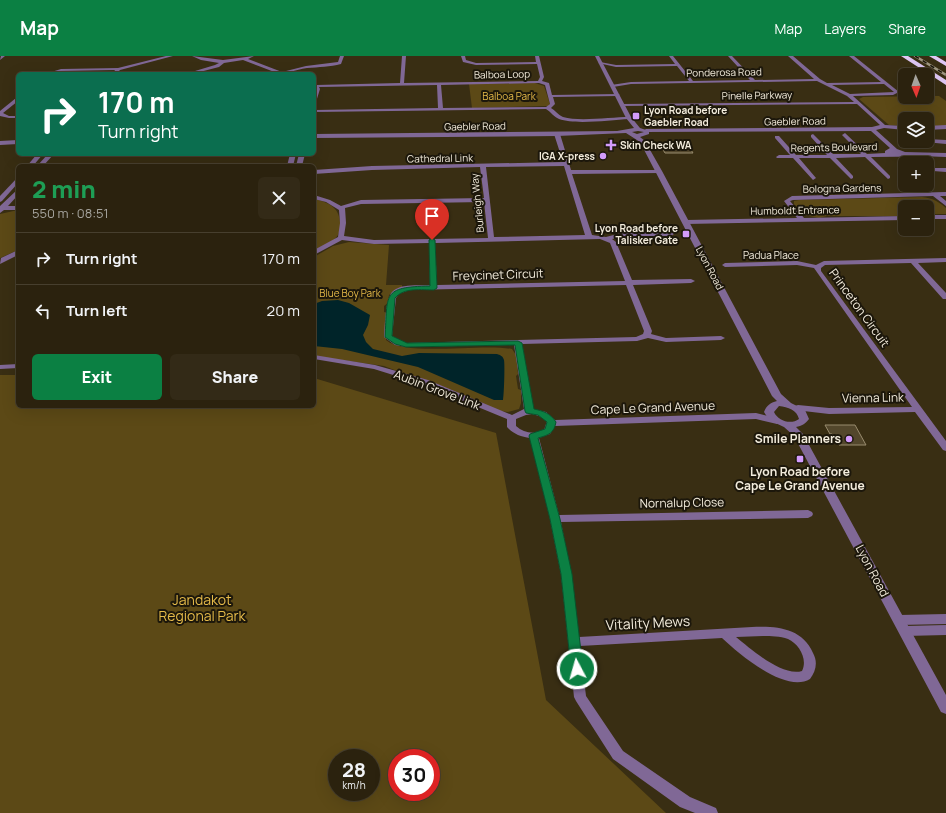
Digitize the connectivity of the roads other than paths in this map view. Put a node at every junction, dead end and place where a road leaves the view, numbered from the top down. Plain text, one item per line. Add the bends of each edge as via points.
1 (3, 56) edge
2 (144, 56) edge
3 (171, 56) edge
4 (194, 56) edge
5 (252, 56) edge
6 (342, 56) edge
7 (404, 56) edge
8 (463, 56) edge
9 (537, 56) edge
10 (597, 56) edge
11 (671, 56) edge
12 (730, 56) edge
13 (790, 56) edge
14 (851, 56) edge
15 (904, 56) edge
16 (932, 56) edge
17 (0, 59) edge
18 (244, 59) junction
19 (155, 60) junction
20 (222, 62) junction
21 (539, 63) junction
22 (946, 64) edge
23 (679, 65) junction
24 (602, 66) junction
25 (118, 69) junction
26 (54, 72) edge
27 (116, 72) edge
28 (194, 72) edge
29 (276, 72) edge
30 (288, 72) edge
31 (754, 80) junction
32 (818, 80) junction
33 (539, 82) junction
34 (692, 82) junction
35 (612, 83) junction
36 (886, 83) junction
37 (946, 83) edge
38 (402, 84) junction
39 (439, 84) junction
40 (827, 84) junction
41 (316, 86) edge
42 (617, 94) junction
43 (550, 95) junction
44 (849, 95) junction
45 (16, 101) edge
46 (859, 103) junction
47 (623, 106) junction
48 (547, 108) junction
49 (441, 110) junction
50 (316, 111) edge
51 (0, 114) edge
52 (16, 117) edge
53 (629, 118) junction
54 (884, 126) junction
55 (898, 127) edge
56 (946, 127) edge
57 (934, 128) edge
58 (865, 129) junction
59 (872, 129) junction
60 (631, 131) junction
61 (556, 134) junction
62 (645, 135) junction
63 (845, 135) dead end
64 (813, 136) dead end
65 (777, 137) dead end
66 (316, 138) edge
67 (934, 141) edge
68 (16, 142) edge
69 (946, 142) edge
70 (0, 143) edge
71 (896, 150) junction
72 (890, 152) junction
73 (904, 154) junction
74 (946, 155) edge
75 (38, 156) edge
76 (49, 156) edge
77 (794, 156) junction
78 (831, 156) junction
79 (866, 156) junction
80 (779, 157) dead end
81 (32, 164) edge
82 (42, 164) edge
83 (567, 164) junction
84 (483, 166) junction
85 (936, 170) dead end
86 (946, 170) edge
87 (659, 171) junction
88 (316, 172) edge
89 (569, 172) junction
90 (851, 177) dead end
91 (888, 177) dead end
92 (813, 178) dead end
93 (16, 181) edge
94 (16, 193) edge
95 (946, 194) edge
96 (935, 195) junction
97 (316, 198) edge
98 (0, 200) edge
99 (487, 200) junction
100 (946, 204) edge
101 (16, 208) edge
102 (339, 208) junction
103 (1, 209) edge
104 (934, 217) edge
105 (946, 217) edge
106 (898, 218) edge
107 (802, 220) junction
108 (686, 222) junction
109 (670, 234) dead end
110 (589, 237) junction
111 (341, 238) junction
112 (608, 238) junction
113 (491, 239) junction
114 (432, 240) junction
115 (316, 252) edge
116 (16, 253) edge
117 (946, 260) edge
118 (912, 261) junction
119 (0, 262) edge
120 (725, 265) dead end
121 (817, 267) junction
122 (691, 281) dead end
123 (628, 282) junction
124 (434, 288) junction
125 (946, 298) edge
126 (647, 335) junction
127 (721, 338) dead end
128 (518, 343) junction
129 (316, 357) edge
130 (16, 366) edge
131 (0, 367) edge
132 (777, 396) junction
133 (787, 404) junction
134 (798, 408) junction
135 (770, 409) junction
136 (918, 409) junction
137 (530, 411) junction
138 (829, 411) junction
139 (756, 416) junction
140 (512, 418) junction
141 (777, 421) junction
142 (551, 423) junction
143 (800, 426) junction
144 (534, 436) junction
145 (946, 448) edge
146 (808, 514) dead end
147 (555, 519) junction
148 (946, 619) edge
149 (899, 620) junction
150 (946, 630) edge
151 (905, 631) junction
152 (724, 634) junction
153 (574, 642) junction
154 (946, 708) edge
155 (711, 813) edge

1 - 17 street
2 - 19 street
3 - 19 street
4 - 20 street
5 - 18 street
6 - 30 street via 340,63
7 - 38 street
8 - 21 street via 464,60 476,64
9 - 21 street
10 - 24 street, Lyon Road
11 - 23 street
12 - 31 street
13 - 32 street
14 - 36 street
15 - 37 highway
16 - 22 highway
18 - 20 street
18 - 29 street
19 - 25 street
20 - 28 street via 217,66
21 - 33 street via 542,77
23 - 24 street
23 - 34 street
24 - 35 street, Lyon Road
25 - 26 street
25 - 27 street
31 - 32 street, Ponderosa Road
31 - 34 street, Ponderosa Road
32 - 40 street
33 - 39 street, Balboa Loop
33 - 43 street, Balboa Loop via 547,84
34 - 35 street, Ponderosa Road
35 - 42 street, Lyon Road
36 - 40 street
36 - 44 street via 897,92
38 - 39 street, Balboa Loop
38 - 41 street, Balboa Loop
39 - 49 street
40 - 44 street
42 - 43 street
42 - 47 street, Lyon Road
43 - 48 street via 553,104
44 - 46 street
45 - 51 street
46 - 47 street, Pinelle Parkway
46 - 54 street
47 - 53 street, Lyon Road
48 - 49 street
48 - 53 street via 553,110 557,116 568,119
49 - 50 street
51 - 52 street
53 - 60 street, Lyon Road
54 - 55 street, Gaebler Road
54 - 59 street, Gaebler Road
56 - 57 street
58 - 59 street, Gaebler Road
58 - 62 street, Gaebler Road via 661,132
58 - 72 street
59 - 71 street
60 - 61 street, Gaebler Road
60 - 62 street, Lyon Road
60 - 62 street, Gaebler Road via 638,129
61 - 66 street, Gaebler Road
61 - 83 street
62 - 87 street, Lyon Road
63 - 79 street
64 - 78 street
65 - 77 street
67 - 69 street
68 - 70 street
71 - 72 street
71 - 73 street
72 - 73 street via 900,156
72 - 79 street, Regents Boulevard
73 - 74 street
75 - 81 street
76 - 82 street
77 - 78 street, Regents Boulevard
77 - 80 street, Regents Boulevard
77 - 92 street
78 - 79 street, Regents Boulevard
78 - 90 street
79 - 91 street
83 - 84 street, Cathedral Link
83 - 89 street
84 - 88 street, Cathedral Link
84 - 99 street, Burleigh Way
85 - 86 street
87 - 89 street
87 - 108 street, Lyon Road
89 - 110 street
93 - 98 street
94 - 103 street
95 - 96 street, Bologna Gardens
96 - 100 street
96 - 107 street, Bologna Gardens via 792,198 787,201
97 - 102 street
99 - 102 street via 361,202
99 - 113 street, Burleigh Way
101 - 103 street
102 - 111 street via 342,209 343,223
104 - 105 street
106 - 107 street, Humboldt Entrance
107 - 108 street, Humboldt Entrance
108 - 132 street, Lyon Road
109 - 112 street via 624,234
110 - 112 street
110 - 113 street
111 - 114 street via 374,242
111 - 115 street
112 - 123 street via 613,242
113 - 114 street
114 - 124 street
116 - 119 street
117 - 118 street, Princeton Circuit
118 - 121 street, Princeton Circuit via 824,263
118 - 125 street
120 - 121 street, Padua Place via 797,264
121 - 136 street, Princeton Circuit
122 - 123 street, Freycinet Circuit
123 - 124 street, Freycinet Circuit
123 - 126 street via 648,331
124 - 128 street, Freycinet Circuit via 408,288 396,292 392,298 388,337 406,345
126 - 127 street via 666,340
126 - 128 street, Freycinet Circuit via 637,339
128 - 137 street
129 - 140 street, Aubin Grove Link via 375,366 425,382
130 - 131 street
132 - 133 street, Lyon Road
132 - 135 street
133 - 134 street
133 - 135 street via 776,404
134 - 138 street, Vienna Link
134 - 143 street via 804,415
135 - 139 street, Cape Le Grand Avenue
135 - 141 street via 770,415
136 - 138 street, Vienna Link
136 - 145 street, Princeton Circuit
137 - 140 street via 519,413
137 - 142 street via 545,415
138 - 143 street, Vienna Link
139 - 141 street, Cape Le Grand Avenue
139 - 142 street, Cape Le Grand Avenue
140 - 144 street via 511,427 515,431
141 - 143 street, Lyon Road
142 - 144 street via 550,430
143 - 149 street, Lyon Road
144 - 147 street
146 - 147 street, Nornalup Close
147 - 153 street via 566,574
148 - 149 street
149 - 151 street, Lyon Road
150 - 151 street
151 - 154 street, Lyon Road
152 - 152 street, Vitality Mews via 791,635 810,656 810,670 802,677 766,666 748,655
152 - 153 street, Vitality Mews
153 - 155 street via 580,697 618,755 684,802

